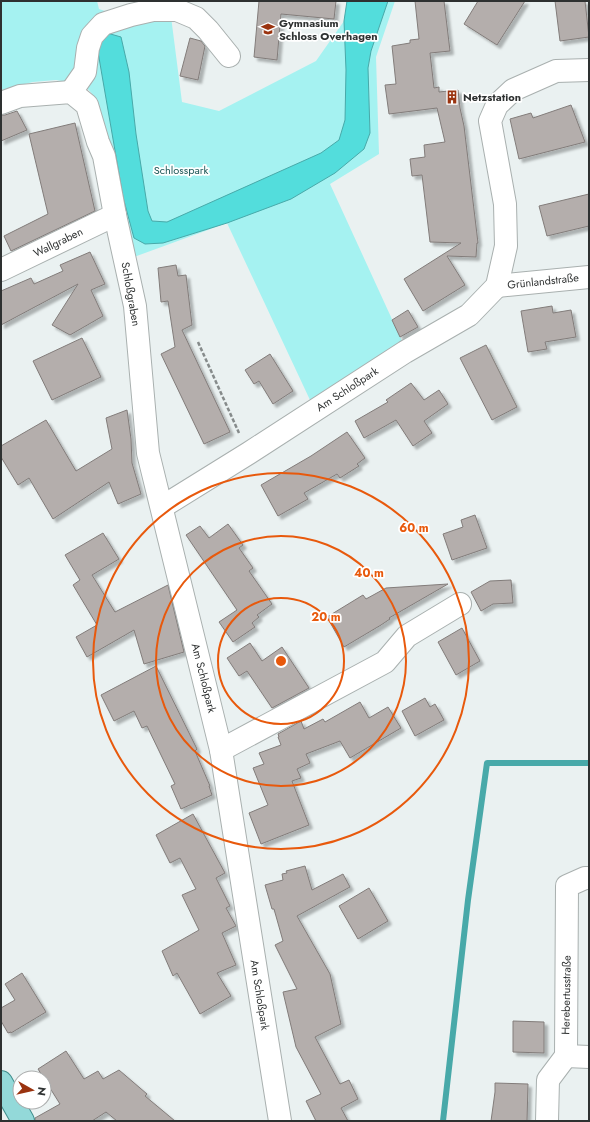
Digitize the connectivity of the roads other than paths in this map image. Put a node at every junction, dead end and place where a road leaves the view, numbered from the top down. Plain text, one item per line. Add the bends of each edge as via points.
1 (229, 56) dead end
2 (589, 70) edge
3 (71, 92) junction
4 (1, 103) edge
5 (115, 215) junction
6 (1, 270) edge
7 (589, 277) edge
8 (497, 286) junction
9 (162, 507) junction
10 (460, 604) dead end
11 (221, 750) junction
12 (589, 878) edge
13 (566, 1056) junction
14 (589, 1056) edge
15 (1, 1082) edge
16 (23, 1121) edge
17 (280, 1121) edge
18 (547, 1121) edge

1 - 3 street via 208,30 189,15 177,10 154,10 131,15 103,24 92,36 85,72
2 - 8 street via 556,71 513,90 497,105 490,121 505,204 506,246
3 - 4 street via 20,96
3 - 5 street, Schloßgraben via 87,105 104,156
5 - 6 street, Wallgraben
5 - 9 street, Schloßgraben via 135,306 148,453
7 - 8 street, Grünlandstraße
8 - 9 street, Am Schloßpark via 469,315 405,352 249,454
9 - 11 street, Am Schloßpark
10 - 11 street via 407,636 385,662
11 - 17 street, Am Schloßpark
12 - 13 street, Herebertusstraße via 567,886
13 - 14 street
13 - 18 street via 548,1080
15 - 16 main road

